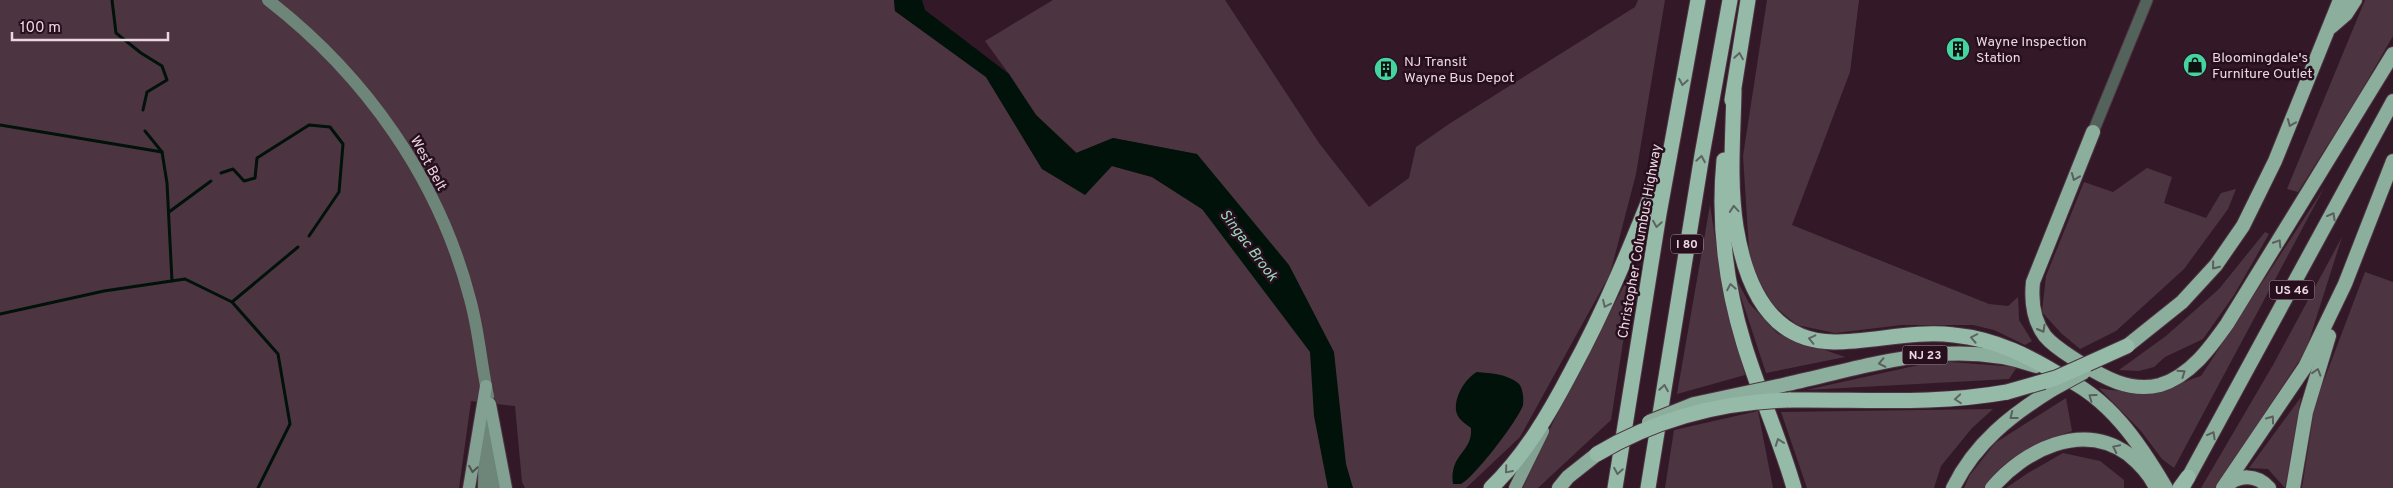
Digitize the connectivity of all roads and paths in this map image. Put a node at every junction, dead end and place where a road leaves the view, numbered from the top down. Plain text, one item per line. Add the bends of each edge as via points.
1 (268, 0) edge
2 (1698, 0) edge
3 (1730, 0) edge
4 (1748, 0) edge
5 (2147, 0) edge
6 (2355, 0) edge
7 (2338, 3) edge
8 (2329, 29) junction
9 (2393, 54) edge
10 (1734, 91) junction
11 (2393, 101) edge
12 (2093, 132) joint
13 (1672, 141) junction
14 (2393, 161) edge
15 (2345, 284) junction
16 (2127, 346) junction
17 (2066, 378) junction
18 (486, 386) junction
19 (1556, 401) junction
20 (490, 404) junction
21 (1597, 454) junction
22 (2184, 484) edge
23 (469, 488) edge
24 (484, 488) edge
25 (495, 488) edge
26 (506, 488) edge
27 (1491, 488) edge
28 (1515, 488) edge
29 (1559, 488) edge
30 (1615, 488) edge
31 (1648, 488) edge
32 (1794, 488) edge
33 (1953, 488) edge
34 (1992, 488) edge
35 (2156, 488) edge
36 (2166, 488) edge
37 (2224, 488) edge
38 (2269, 488) edge
39 (2293, 488) edge

1 - 18 main road, West Belt via 307,32 348,73 384,117 415,166 461,268 476,323
2 -> 13 highway, Christopher Columbus Highway / I 80
31 -> 3 highway, I 80
10 -> 4 highway
5 - 12 street
6 - 8 highway via 2346,14
7 - 8 highway
8 -> 16 highway via 2275,161 2243,226 2216,265 2182,302
12 -> 9 highway via 2035,275 2032,294 2035,317 2053,344 2103,377 2137,387 2162,384 2196,362 2227,324
17 -> 10 highway via 2021,353 1972,337 1927,334 1832,342 1806,338 1782,326 1756,292 1739,244 1733,188
32 -> 10 highway via 1744,343 1730,285 1722,227 1722,187
22 -> 11 highway, US 46
13 -> 19 highway via 1614,287
13 -> 30 highway, Christopher Columbus Highway / I 80
14 - 15 highway
37 -> 15 highway via 2295,385
39 -> 15 highway via 2311,391
16 -> 21 highway, bridge via 2056,378 2007,392 1937,400 1789,400 1737,404 1680,416 1645,428
16 -> 33 highway, bridge via 2027,405 1994,431 1968,462
17 -> 21 highway, NJ 23, bridge via 2002,357 1953,352 1919,356 1675,410 1643,425
36 -> 17 highway, NJ 23 via 2131,433 2101,403
18 - 20 main road
18 -> 23 main road
18 - 24 main road
19 -> 27 highway via 1520,456
19 - 28 main road
20 - 25 main road
20 - 26 main road
21 - 29 highway, NJ 23
35 -> 34 highway via 2143,468 2124,451 2103,442 2080,440 2055,444 2028,455
37 - 38 highway via 2246,477 2262,480

